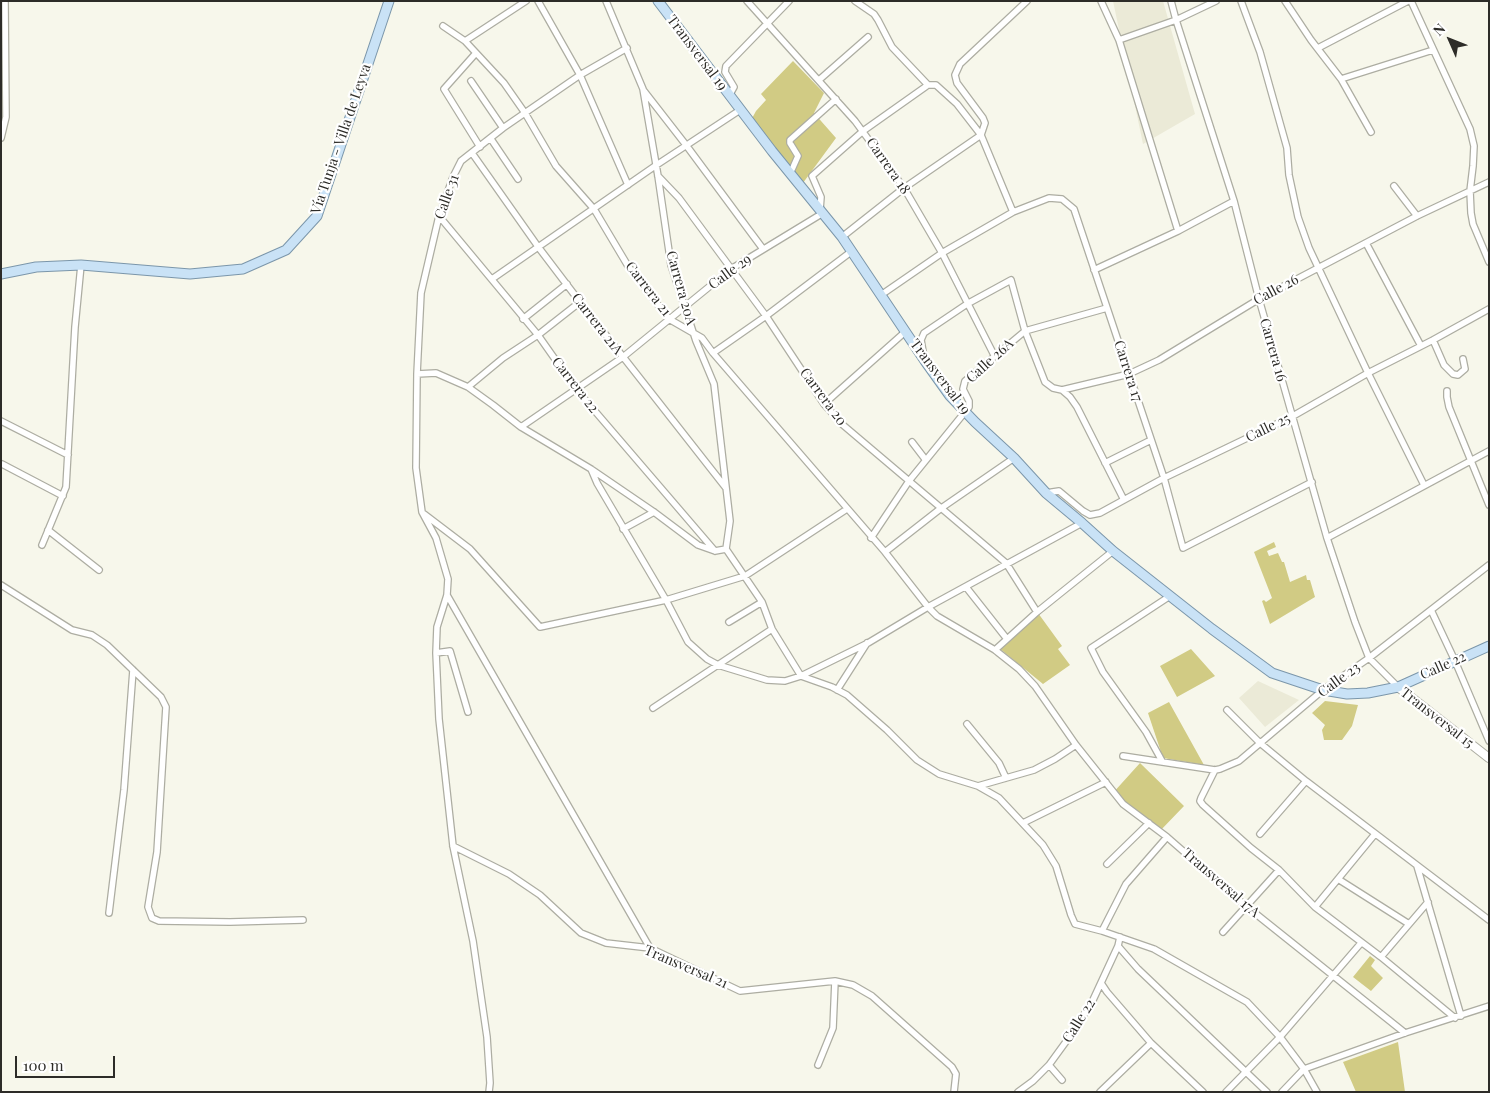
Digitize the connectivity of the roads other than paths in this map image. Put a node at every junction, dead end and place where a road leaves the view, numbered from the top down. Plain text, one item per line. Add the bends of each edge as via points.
1 (5, 1) edge
2 (389, 1) edge
3 (526, 1) edge
4 (538, 1) edge
5 (606, 1) edge
6 (747, 1) edge
7 (789, 1) edge
8 (855, 1) edge
9 (1027, 1) edge
10 (1101, 1) edge
11 (1171, 1) edge
12 (1216, 1) edge
13 (1242, 1) edge
14 (1286, 1) edge
15 (1410, 1) edge
16 (659, 2) edge
17 (1176, 20) junction
18 (768, 23) junction
19 (443, 26) dead end
20 (868, 37) dead end
21 (1119, 40) junction
22 (465, 41) junction
23 (627, 48) junction
24 (1318, 48) junction
25 (1432, 50) junction
26 (476, 53) junction
27 (580, 75) junction
28 (1341, 79) junction
29 (819, 80) junction
30 (471, 81) dead end
31 (930, 85) junction
32 (643, 89) junction
33 (730, 96) junction
34 (836, 99) junction
35 (740, 110) junction
36 (525, 113) junction
37 (504, 128) junction
38 (863, 131) junction
39 (1371, 132) dead end
40 (981, 135) junction
41 (1, 138) edge
42 (491, 139) junction
43 (686, 145) junction
44 (480, 147) junction
45 (472, 153) junction
46 (655, 166) junction
47 (790, 174) junction
48 (658, 176) junction
49 (518, 179) dead end
50 (1489, 182) edge
51 (628, 185) junction
52 (1394, 186) dead end
53 (904, 188) junction
54 (1470, 191) junction
55 (1234, 201) junction
56 (594, 209) junction
57 (822, 211) junction
58 (1013, 212) junction
59 (439, 216) junction
60 (1417, 216) junction
61 (1178, 231) junction
62 (842, 237) junction
63 (1366, 243) junction
64 (539, 248) junction
65 (763, 249) junction
66 (852, 250) junction
67 (942, 253) junction
68 (1489, 262) edge
69 (81, 265) junction
70 (1318, 268) junction
71 (731, 269) junction
72 (1094, 270) junction
73 (1, 274) edge
74 (492, 279) junction
75 (567, 284) junction
76 (881, 295) junction
77 (1258, 299) junction
78 (580, 302) junction
79 (967, 304) junction
80 (685, 306) junction
81 (1107, 308) junction
82 (1489, 309) edge
83 (766, 316) junction
84 (669, 318) junction
85 (523, 319) junction
86 (1025, 331) junction
87 (905, 332) junction
88 (694, 334) junction
89 (538, 335) junction
90 (1433, 340) junction
91 (1421, 346) junction
92 (713, 353) junction
93 (994, 355) junction
94 (622, 357) junction
95 (1463, 359) dead end
96 (925, 361) junction
97 (1368, 373) junction
98 (417, 374) junction
99 (1129, 374) junction
100 (468, 388) junction
101 (576, 389) junction
102 (1062, 390) junction
103 (1447, 391) dead end
104 (824, 404) junction
105 (965, 412) junction
106 (1293, 416) junction
107 (1, 421) edge
108 (521, 427) junction
109 (1151, 440) junction
110 (912, 442) dead end
111 (1489, 451) edge
112 (68, 455) junction
113 (1014, 458) junction
114 (925, 459) junction
115 (1470, 461) junction
116 (1105, 463) junction
117 (2, 464) edge
118 (591, 468) junction
119 (1164, 478) junction
120 (909, 481) junction
121 (1312, 482) junction
122 (1424, 485) junction
123 (728, 490) junction
124 (1046, 493) junction
125 (63, 496) junction
126 (1124, 500) junction
127 (1489, 505) edge
128 (847, 509) junction
129 (940, 509) junction
130 (422, 512) junction
131 (654, 512) junction
132 (1082, 522) junction
133 (623, 529) junction
134 (48, 530) junction
135 (871, 538) junction
136 (1327, 538) junction
137 (42, 545) dead end
138 (726, 549) junction
139 (715, 551) junction
140 (1113, 551) junction
141 (885, 552) junction
142 (1006, 563) junction
143 (1489, 565) edge
144 (99, 570) dead end
145 (745, 576) junction
146 (1, 585) edge
147 (966, 587) junction
148 (447, 595) junction
149 (1170, 596) junction
150 (666, 600) junction
151 (762, 602) junction
152 (928, 607) junction
153 (1431, 610) junction
154 (1037, 612) junction
155 (729, 622) dead end
156 (772, 629) junction
157 (1007, 639) junction
158 (868, 643) junction
159 (1489, 646) edge
160 (995, 650) junction
161 (436, 653) junction
162 (1369, 658) junction
163 (1455, 661) junction
164 (718, 665) junction
165 (133, 670) junction
166 (801, 676) junction
167 (1398, 687) junction
168 (837, 690) junction
169 (1323, 690) junction
170 (652, 708) dead end
171 (1227, 710) dead end
172 (468, 712) dead end
173 (966, 724) dead end
174 (1489, 742) edge
175 (1260, 743) junction
176 (1076, 745) junction
177 (1123, 756) dead end
178 (1489, 758) edge
179 (1162, 761) junction
180 (1215, 770) junction
181 (1006, 778) junction
182 (1306, 781) junction
183 (1106, 782) junction
184 (978, 786) junction
185 (1023, 823) junction
186 (1149, 823) junction
187 (1260, 834) dead end
188 (1375, 834) junction
189 (1167, 837) junction
190 (453, 846) junction
191 (1107, 864) dead end
192 (1417, 866) junction
193 (1279, 870) junction
194 (1338, 879) junction
195 (1428, 902) junction
196 (1246, 906) junction
197 (1315, 907) junction
198 (109, 914) dead end
199 (303, 920) dead end
200 (1489, 920) edge
201 (1409, 924) junction
202 (1102, 931) junction
203 (1223, 932) dead end
204 (1120, 937) junction
205 (1361, 944) junction
206 (1118, 946) junction
207 (650, 948) junction
208 (1382, 957) junction
209 (1334, 977) junction
210 (834, 981) junction
211 (1101, 983) junction
212 (1489, 1006) edge
213 (1458, 1017) junction
214 (1405, 1033) junction
215 (1280, 1036) junction
216 (1151, 1043) junction
217 (1049, 1065) junction
218 (818, 1066) dead end
219 (1304, 1069) junction
220 (1245, 1071) junction
221 (1062, 1080) dead end
222 (489, 1092) edge
223 (954, 1092) edge
224 (1018, 1092) edge
225 (1100, 1092) edge
226 (1203, 1092) edge
227 (1226, 1092) edge
228 (1267, 1092) edge
229 (1282, 1092) edge
230 (1317, 1092) edge

1 - 41 street via 6,117
2 - 69 main road, Vía Tunja - Villa de Leyva via 317,216 286,250 243,269 190,274
3 - 22 street
4 - 27 street
5 - 23 street, Carrera 20A
6 - 18 street, Carrera 18
7 - 18 street
8 - 31 street via 874,14 892,48
9 - 40 street via 960,64 955,74 957,82 983,118 985,123
10 - 21 street
11 - 17 street, Carrera 16
12 - 17 street
13 - 70 street via 1260,52 1286,148 1298,218
14 - 24 street
15 - 24 street
15 - 25 street
16 - 33 main road, Transversal 19
17 - 21 street
17 - 55 street, Carrera 16
18 - 29 street, Carrera 18
18 - 33 street via 725,69 734,87
19 - 22 street, Carrera 21
20 - 29 street
21 - 61 street
22 - 26 street, Carrera 21
23 - 27 street, Calle 31
23 - 32 street, Carrera 20A
24 - 28 street
25 - 28 street
25 - 54 street via 1470,129 1474,146
26 - 36 street, Carrera 21 via 504,83
26 - 44 street via 444,89
27 - 36 street, Calle 31
27 - 51 street
28 - 39 street
29 - 34 street, Carrera 18
30 - 37 street
31 - 38 street
31 - 40 street via 936,85 957,104
32 - 43 street
32 - 46 street, Carrera 20A
33 - 35 main road, Transversal 19
34 - 38 street, Carrera 18
34 - 47 street via 790,140 798,156
35 - 43 street
35 - 47 main road, Transversal 19
36 - 37 street, Calle 31
36 - 56 street, Carrera 21 via 556,166
37 - 42 street, Calle 31
38 - 53 street, Carrera 18
38 - 57 street via 812,176 821,197
40 - 53 street
40 - 58 street
42 - 44 street, Calle 31
42 - 49 street
43 - 46 street
43 - 65 street
44 - 45 street, Calle 31
45 - 59 street, Calle 31 via 461,161 452,177
45 - 64 street, Carrera 21A
46 - 48 street, Carrera 20A
46 - 51 street
47 - 57 main road, Transversal 19
48 - 71 street, Carrera 20 via 679,198
48 - 80 street, Carrera 20A via 671,265
50 - 54 street, Calle 26
51 - 56 street
52 - 60 street
53 - 62 street
53 - 67 street, Carrera 18
54 - 60 street, Calle 26
54 - 68 street via 1471,213
55 - 61 street
55 - 77 street, Carrera 16
56 - 64 street
56 - 84 street, Carrera 21 via 628,266
57 - 62 main road, Transversal 19
57 - 65 street, Calle 29
58 - 67 street
58 - 72 street, Carrera 17 via 1049,198 1062,199 1074,209
59 - 74 street, Carrera 22
59 - 98 street, Calle 31 via 421,293
60 - 63 street, Calle 26
61 - 72 street
62 - 66 main road, Transversal 19
63 - 70 street, Calle 26
63 - 91 street
64 - 74 street
64 - 75 street, Carrera 21A
65 - 71 street, Calle 29
66 - 76 main road, Transversal 19
66 - 83 street
67 - 76 street
67 - 79 street, Carrera 18
69 - 73 main road, Vía Tunja - Villa de Leyva via 36,267
69 - 112 street
70 - 77 street, Calle 26
70 - 97 street
71 - 80 street, Calle 29
71 - 83 street, Carrera 20
72 - 81 street, Carrera 17
74 - 85 street, Carrera 22
75 - 78 street, Carrera 21A
75 - 85 street
76 - 87 main road, Transversal 19
77 - 99 street, Calle 26 via 1159,360
77 - 106 street, Carrera 16
78 - 89 street
78 - 94 street, Carrera 21A
79 - 86 street via 1011,280
79 - 93 street, Carrera 18
79 - 96 street via 924,333 921,340
80 - 84 street, Calle 29
80 - 88 street, Carrera 20A
81 - 86 street, Calle 26A
81 - 99 street, Carrera 17
82 - 90 street, Calle 25
83 - 92 street
83 - 104 street, Carrera 20
84 - 88 street, Carrera 21
84 - 94 street, Calle 29
85 - 89 street, Carrera 22
86 - 93 street, Calle 26A
86 - 102 street via 1045,382
87 - 96 main road, Transversal 19
87 - 104 street
88 - 92 street, Carrera 21 via 702,338
88 - 123 street, Carrera 20A via 714,384
89 - 100 street via 503,358
89 - 101 street, Carrera 22
90 - 91 street, Calle 25
90 - 95 street via 1444,365 1453,374 1465,369
91 - 97 street, Calle 25
92 - 128 street, Carrera 21
93 - 105 street, Calle 26A via 964,384 970,401
94 - 101 street, Calle 29
94 - 123 street, Carrera 21A
96 - 105 main road, Transversal 19
97 - 106 street, Calle 25
97 - 122 street
98 - 100 street via 436,373
98 - 130 street, Calle 31 via 416,468
99 - 102 street, Calle 26
99 - 109 street, Carrera 17
100 - 108 street
101 - 108 street, Calle 29
101 - 139 street, Carrera 22
102 - 116 street via 1077,407
103 - 115 street via 1447,402
104 - 120 street, Carrera 20 via 842,426
105 - 113 main road, Transversal 19
105 - 114 street
106 - 119 street, Calle 25
106 - 121 street, Carrera 16
107 - 112 street
108 - 118 street
109 - 116 street
109 - 119 street, Carrera 17
110 - 114 street
111 - 115 street
112 - 125 street
113 - 124 main road, Transversal 19
113 - 129 street
114 - 120 street
115 - 122 street
115 - 127 street
116 - 126 street
117 - 125 street
118 - 131 street
118 - 133 street
119 - 121 street, Carrera 17 via 1183,548
119 - 126 street, Calle 25
120 - 129 street, Carrera 20
120 - 135 street
121 - 136 street, Carrera 16
122 - 136 street
123 - 138 street, Carrera 20A via 730,521
124 - 126 street, Calle 25 via 1059,491 1090,515
124 - 132 main road, Transversal 19
125 - 134 street
128 - 135 street, Carrera 21
128 - 145 street
129 - 141 street
129 - 142 street, Carrera 20
130 - 148 street via 436,538 448,579
130 - 150 street via 470,549 540,627
131 - 133 street
131 - 139 street via 698,545
132 - 140 main road, Transversal 19
132 - 142 street
133 - 150 street
134 - 137 street
134 - 144 street
135 - 141 street, Carrera 21
136 - 162 street, Carrera 16
138 - 139 street
138 - 145 street
140 - 149 main road, Transversal 19
140 - 154 street
141 - 152 street, Carrera 21
142 - 147 street
142 - 154 street, Carrera 20
143 - 153 street, Calle 23
145 - 150 street
145 - 151 street
146 - 165 street via 72,630 92,635
147 - 152 street
147 - 157 street
148 - 161 street via 438,627
148 - 207 street
149 - 169 main road, Transversal 19 via 1267,669
149 - 179 street via 1091,648 1103,672 1146,732
150 - 164 street via 688,642
151 - 155 street
151 - 156 street
152 - 158 street
152 - 160 street, Carrera 21
153 - 162 street, Calle 23
153 - 163 street
154 - 157 street
156 - 164 street
156 - 166 street
157 - 160 street
158 - 166 street
158 - 168 street
159 - 163 main road, Calle 22
160 - 176 street, Transversal 17A via 1034,686
161 - 172 street via 450,651
161 - 190 street
162 - 167 street, Carrera 16
162 - 169 street, Calle 23
163 - 167 main road, Calle 22
163 - 174 street
164 - 166 street via 766,680 785,681
164 - 170 street
165 - 198 street via 124,790
165 - 199 street via 161,697 166,707 157,852 148,907 152,918 159,921 230,922
166 - 168 street
167 - 169 main road, Transversal 15 via 1347,694
167 - 178 street, Transversal 15
168 - 184 street via 846,694 917,760 938,774
169 - 175 street, Calle 23
171 - 175 street
173 - 181 street via 999,763
175 - 180 street, Calle 23 via 1239,761
175 - 182 street
176 - 181 street via 1034,770
176 - 183 street, Transversal 17A
177 - 179 street
179 - 180 street
180 - 193 street via 1200,802
181 - 184 street
182 - 187 street
182 - 188 street
183 - 185 street
183 - 186 street, Transversal 17A via 1123,804
184 - 185 street via 999,798
185 - 202 street via 1056,866 1075,924
186 - 189 street, Transversal 17A
186 - 191 street
188 - 192 street
188 - 194 street
189 - 196 street, Transversal 17A
189 - 202 street via 1126,884
190 - 207 street, Transversal 21 via 509,874 540,895 580,933 606,943
190 - 222 street via 473,941 487,1036
192 - 195 street
192 - 200 street
193 - 196 street
193 - 197 street
194 - 197 street
194 - 201 street
195 - 201 street
195 - 213 street
196 - 203 street
196 - 209 street, Transversal 17A
197 - 205 street
201 - 208 street
202 - 204 street
204 - 206 street, Calle 22
204 - 215 street via 1154,949 1233,993 1247,1002
205 - 208 street
205 - 209 street
206 - 211 street, Calle 22
206 - 220 street
207 - 210 street, Transversal 21 via 740,991
208 - 213 street
209 - 214 street, Transversal 17A
209 - 215 street
210 - 218 street via 833,1028
210 - 223 street, Transversal 21 via 853,985 872,996 952,1067 956,1074
211 - 216 street
211 - 217 street, Calle 22 via 1074,1032
212 - 213 street
213 - 214 street
214 - 219 street
215 - 219 street
215 - 220 street
216 - 225 street
216 - 226 street
217 - 221 street
217 - 224 street, Calle 22
219 - 229 street
219 - 230 street
220 - 227 street
220 - 228 street

